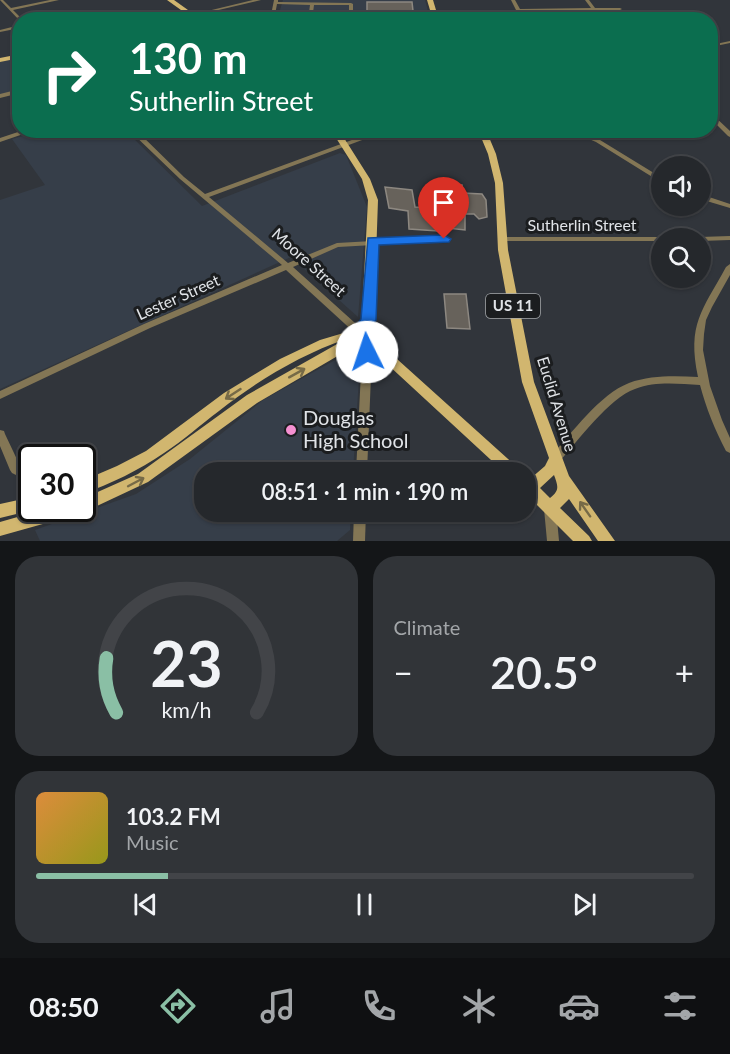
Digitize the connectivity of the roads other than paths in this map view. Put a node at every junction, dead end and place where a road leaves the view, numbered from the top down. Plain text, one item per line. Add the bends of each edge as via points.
1 (1, 0) edge
2 (57, 0) edge
3 (170, 0) edge
4 (232, 0) edge
5 (259, 0) edge
6 (513, 0) edge
7 (587, 0) edge
8 (276, 1) edge
9 (312, 3) junction
10 (241, 4) junction
11 (11, 9) junction
12 (594, 9) junction
13 (620, 9) dead end
14 (518, 10) joint
15 (14, 12) edge
16 (188, 12) edge
17 (213, 12) edge
18 (311, 12) edge
19 (351, 12) edge
20 (596, 12) edge
21 (718, 123) edge
22 (730, 135) edge
23 (141, 138) edge
24 (340, 138) edge
25 (366, 138) edge
26 (484, 138) edge
27 (594, 138) edge
28 (345, 146) junction
29 (651, 174) edge
30 (205, 196) junction
31 (711, 200) edge
32 (730, 206) edge
33 (730, 238) edge
34 (444, 239) dead end
35 (503, 239) junction
36 (651, 239) edge
37 (711, 239) edge
38 (373, 241) junction
39 (287, 266) junction
40 (730, 267) edge
41 (360, 332) junction
42 (705, 381) junction
43 (0, 395) edge
44 (0, 434) edge
45 (730, 448) edge
46 (555, 459) junction
47 (362, 462) edge
48 (502, 462) edge
49 (16, 470) dead end
50 (564, 478) junction
51 (536, 480) edge
52 (96, 482) edge
53 (536, 494) edge
54 (96, 500) edge
55 (18, 507) edge
56 (550, 507) junction
57 (0, 511) edge
58 (25, 522) edge
59 (359, 522) edge
60 (0, 529) edge
61 (357, 540) edge
62 (553, 541) edge
63 (584, 541) edge
64 (607, 541) edge

1 - 11 street
2 - 11 street
3 - 16 main road
4 - 10 street
5 - 10 street
6 - 14 street
7 - 12 street
8 - 9 street
9 - 18 street
9 - 19 street via 350,3
10 - 17 street
11 - 15 street
12 - 13 street
12 - 14 street
12 - 20 street
21 - 22 street
23 - 30 street, Moore Street
24 - 28 main road
25 - 28 street
26 - 35 main road, Euclid Avenue / US 11 via 499,183
27 - 29 street
28 - 30 street
28 - 38 main road via 370,189
30 - 39 street, Moore Street
31 - 32 street
33 - 37 street
34 - 38 street
35 - 36 street, Sutherlin Street
35 - 46 main road, Euclid Avenue / US 11 via 528,382
38 - 39 street, Lester Street via 337,245
38 - 41 main road via 368,320
39 - 41 street, Moore Street
39 - 43 street, Lester Street
40 - 42 street via 699,330
41 - 47 street via 367,352
41 - 48 main road, Moore Street
41 -> 52 main road via 320,344 239,390 136,464
54 -> 41 main road via 167,463 252,399 344,347
42 - 45 street
42 - 46 street via 651,380 620,390 603,403
44 - 49 street
46 - 50 main road, Euclid Avenue / US 11
46 - 51 main road via 550,470
50 - 56 main road, Euclid Avenue via 563,496
64 -> 50 main road
53 - 56 main road
55 - 57 main road
56 - 62 street
56 - 63 main road
58 - 60 main road
59 - 61 street

